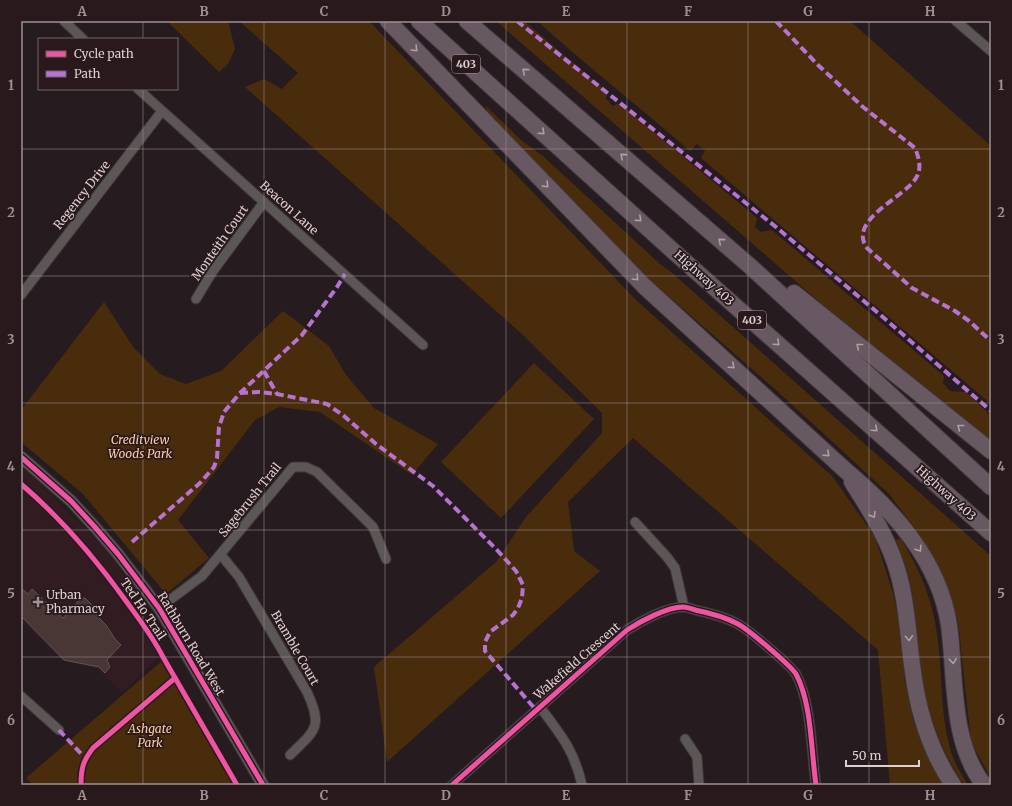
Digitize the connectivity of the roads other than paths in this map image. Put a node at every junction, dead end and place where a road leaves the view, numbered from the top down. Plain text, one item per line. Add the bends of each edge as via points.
1 (64, 21) edge
2 (388, 21) edge
3 (419, 21) edge
4 (467, 21) edge
5 (956, 21) edge
6 (82, 38) edge
7 (991, 51) edge
8 (139, 90) edge
9 (162, 111) junction
10 (264, 202) junction
11 (751, 267) junction
12 (21, 295) edge
13 (196, 299) dead end
14 (422, 345) dead end
15 (991, 451) edge
16 (21, 456) edge
17 (845, 470) junction
18 (991, 487) edge
19 (635, 522) dead end
20 (991, 533) edge
21 (221, 555) junction
22 (386, 559) dead end
23 (684, 607) junction
24 (159, 608) junction
25 (21, 696) edge
26 (540, 707) junction
27 (59, 730) dead end
28 (685, 739) dead end
29 (290, 755) dead end
30 (263, 785) edge
31 (452, 785) edge
32 (582, 785) edge
33 (699, 785) edge
34 (816, 785) edge
35 (953, 785) edge
36 (984, 785) edge

1 - 6 street
2 -> 17 highway via 644,286
3 -> 20 highway, Highway 403 / 403
11 -> 4 highway, 403
5 - 7 street
8 - 9 street, Beacon Lane
9 - 10 street, Beacon Lane
9 - 12 street, Regency Drive
10 - 13 street, Monteith Court via 213,271
10 - 14 street, Beacon Lane
15 -> 11 highway via 784,285
11 - 18 highway, 403
16 - 24 street, Rathburn Road West via 71,501 94,526
17 -> 35 highway via 875,519 893,556 907,615 918,701 940,763
17 -> 36 highway via 872,493 902,526 922,554 936,582 948,623 962,740 965,752
19 - 23 street via 675,568
21 - 22 street, Sagebrush Trail via 293,467 306,467 318,472 373,527
21 - 24 street, Sagebrush Trail via 202,576
21 - 29 street, Bramble Court via 239,577 315,708 317,720 311,734
23 - 26 street, Wakefield Crescent via 647,618 627,630
23 - 34 street, Wakefield Crescent via 716,615 739,625 778,656 795,674 809,719
24 - 30 street, Rathburn Road West
25 - 27 street
26 - 31 street, Wakefield Crescent
26 - 32 street via 566,742 576,762
28 - 33 street via 697,758

